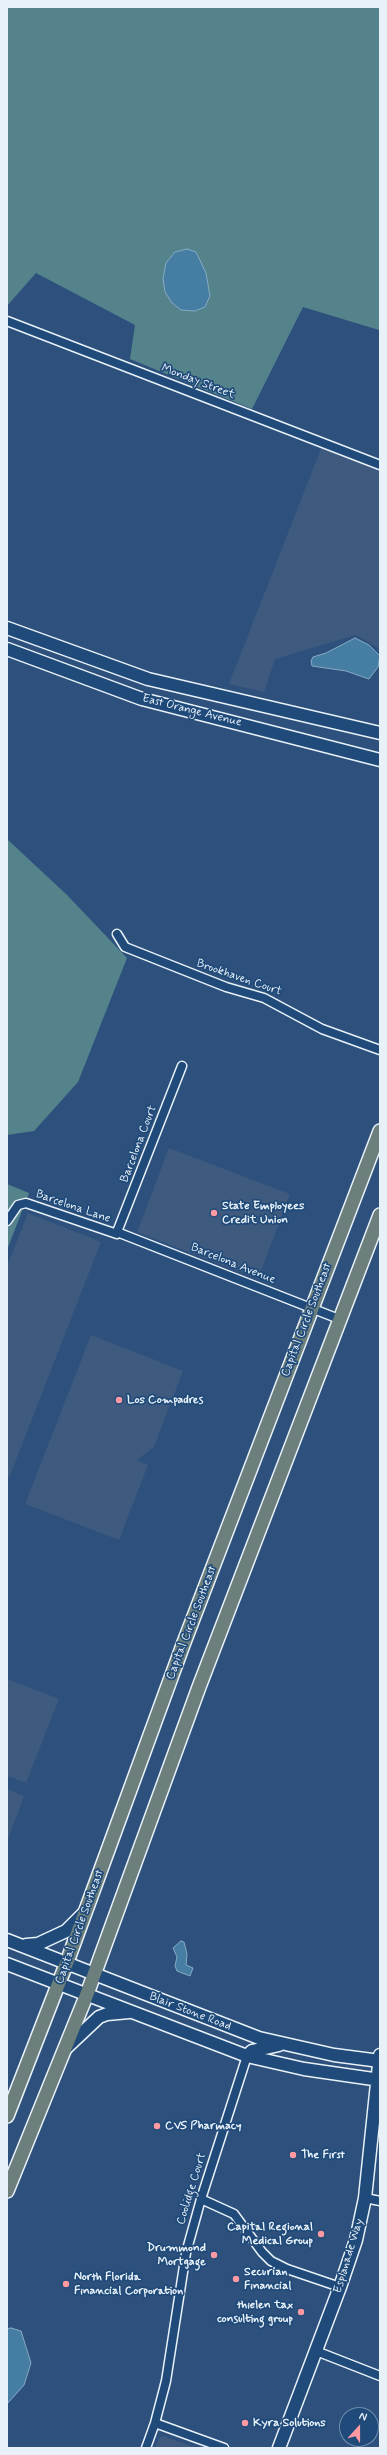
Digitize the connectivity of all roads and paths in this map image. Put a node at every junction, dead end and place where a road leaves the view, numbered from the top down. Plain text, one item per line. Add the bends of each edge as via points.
1 (7, 321) edge
2 (380, 465) edge
3 (7, 628) edge
4 (7, 649) edge
5 (380, 733) edge
6 (380, 760) edge
7 (117, 934) dead end
8 (380, 1050) edge
9 (182, 1066) dead end
10 (380, 1131) edge
11 (380, 1215) edge
12 (7, 1221) edge
13 (117, 1233) junction
14 (312, 1308) junction
15 (339, 1319) junction
16 (86, 1912) junction
17 (7, 1940) edge
18 (23, 1946) junction
19 (67, 1962) junction
20 (7, 1964) edge
21 (95, 1974) junction
22 (59, 1984) junction
23 (87, 1994) junction
24 (134, 2013) junction
25 (282, 2044) junction
26 (63, 2051) junction
27 (247, 2056) junction
28 (380, 2059) edge
29 (378, 2080) edge
30 (7, 2116) edge
31 (7, 2191) edge
32 (365, 2198) junction
33 (201, 2199) junction
34 (380, 2201) edge
35 (340, 2287) junction
36 (316, 2351) junction
37 (380, 2376) edge
38 (155, 2423) junction
39 (146, 2448) edge
40 (224, 2448) edge
41 (279, 2448) edge

1 - 2 street, Monday Street
3 - 5 street, East Orange Avenue via 148,679
4 - 6 street, East Orange Avenue via 142,699
7 - 8 street, Brookhaven Court via 124,947 226,987 264,998 322,1029
9 - 13 street, Barcelona Court
10 - 14 main road, Capital Circle Southeast
11 - 15 main road
12 - 13 street, Barcelona Lane via 18,1205 26,1203
13 - 14 street, Barcelona Avenue
14 - 15 street, Barcelona Avenue
14 - 16 main road, Capital Circle Southeast via 183,1645
15 - 21 main road via 199,1687
16 - 18 street via 66,1932 55,1938
16 - 19 main road, Capital Circle Southeast
17 - 18 street, Blair Stone Road
18 - 19 street, Blair Stone Road
19 - 21 street, Blair Stone Road
19 - 22 main road, Capital Circle Southeast
20 - 22 street, Blair Stone Road
21 - 23 main road
21 - 25 street, Blair Stone Road via 231,2028
22 - 23 street, Blair Stone Road
22 - 30 main road, Capital Circle Southeast
23 - 24 street, Blair Stone Road
23 - 26 main road
24 - 26 street via 119,2012 99,2016
24 - 27 street, Blair Stone Road
25 - 27 street via 252,2051
25 - 28 street, Blair Stone Road via 334,2055
26 - 31 main road
27 - 29 street, Blair Stone Road via 304,2070
27 - 33 street, Coolidge Court
28 - 29 street, Esplanade Way
29 - 32 street, Esplanade Way
32 - 34 street
32 - 35 street, Esplanade Way via 356,2240
33 - 35 street via 234,2214 262,2252 272,2261 287,2269
33 - 38 street, Coolidge Court via 186,2253 166,2381
35 - 36 street, Esplanade Way
36 - 37 street
36 - 41 street, Esplanade Way
38 - 39 street, Coolidge Court
38 - 40 street

